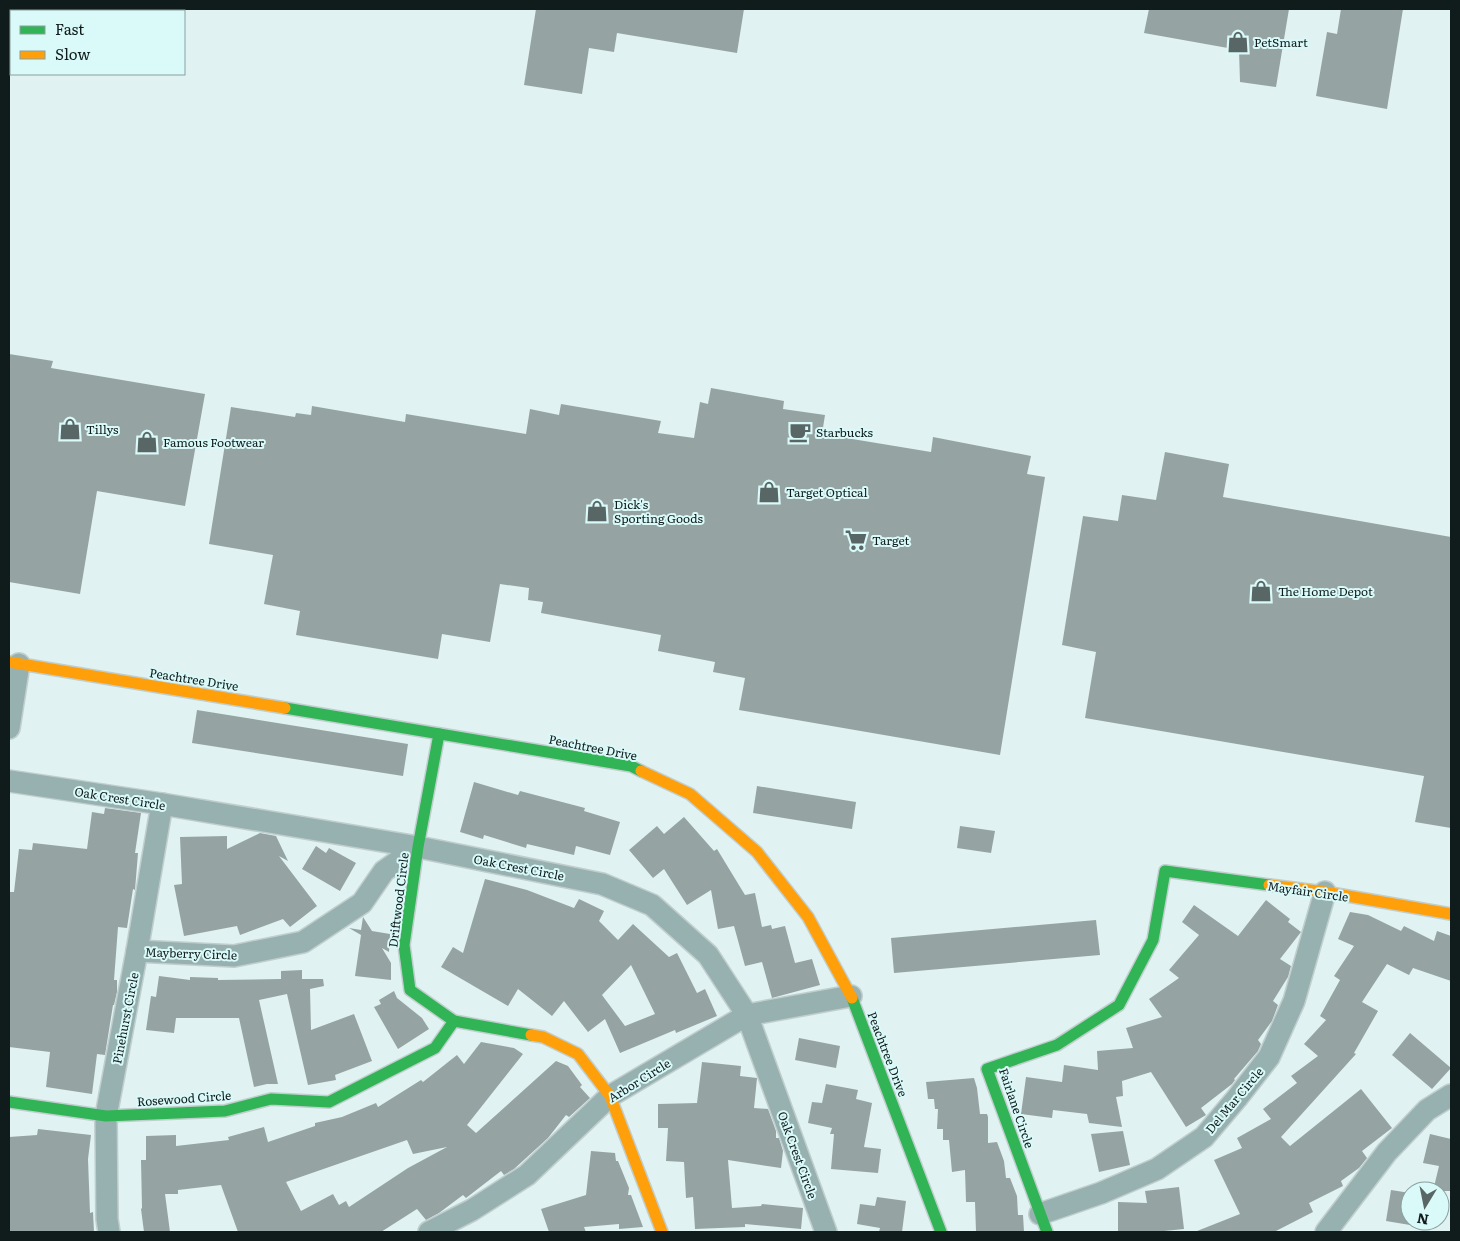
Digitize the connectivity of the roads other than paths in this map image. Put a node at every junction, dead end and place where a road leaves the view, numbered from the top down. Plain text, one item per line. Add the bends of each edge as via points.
1 (14, 663) edge
2 (9, 728) edge
3 (439, 734) junction
4 (9, 781) edge
5 (162, 804) junction
6 (418, 847) junction
7 (1165, 871) joint
8 (1325, 892) junction
9 (1451, 914) edge
10 (137, 951) junction
11 (851, 996) junction
12 (747, 1015) junction
13 (454, 1021) junction
14 (1451, 1095) edge
15 (610, 1096) junction
16 (9, 1102) edge
17 (106, 1116) junction
18 (1043, 1223) edge
19 (109, 1232) edge
20 (429, 1232) edge
21 (662, 1232) edge
22 (826, 1232) edge
23 (941, 1232) edge
24 (1326, 1232) edge

1 - 2 street
1 - 3 street, Peachtree Drive
3 - 6 street, Driftwood Circle
3 - 11 street, Peachtree Drive via 631,766 690,794 758,852 808,917
4 - 5 street, Oak Crest Circle
5 - 6 street, Oak Crest Circle
5 - 10 street, Pinehurst Circle
6 - 10 street, Mayberry Circle via 384,871 362,903 303,942 234,956
6 - 12 street, Oak Crest Circle via 602,884 652,905 708,955
6 - 13 street, Driftwood Circle via 404,945 410,990
7 - 8 street, Mayfair Circle
7 - 18 street, Fairlane Circle via 1153,940 1119,1005 1057,1045 987,1069
8 - 9 street, Mayfair Circle
8 - 18 street, Del Mar Circle via 1294,1001 1269,1056 1204,1137 1157,1169
10 - 17 street, Pinehurst Circle
11 - 12 street, Arbor Circle
11 - 23 street, Peachtree Drive
12 - 15 street, Arbor Circle
12 - 22 street, Oak Crest Circle
13 - 15 street, Driftwood Circle via 543,1037 578,1054
13 - 17 street, Rosewood Circle via 435,1048 329,1102 271,1099 225,1111
14 - 24 street via 1427,1110 1387,1152
15 - 20 street, Arbor Circle via 527,1175 472,1210
15 - 21 street, Driftwood Circle
16 - 17 street, Rosewood Circle
17 - 19 street, Pinehurst Circle

